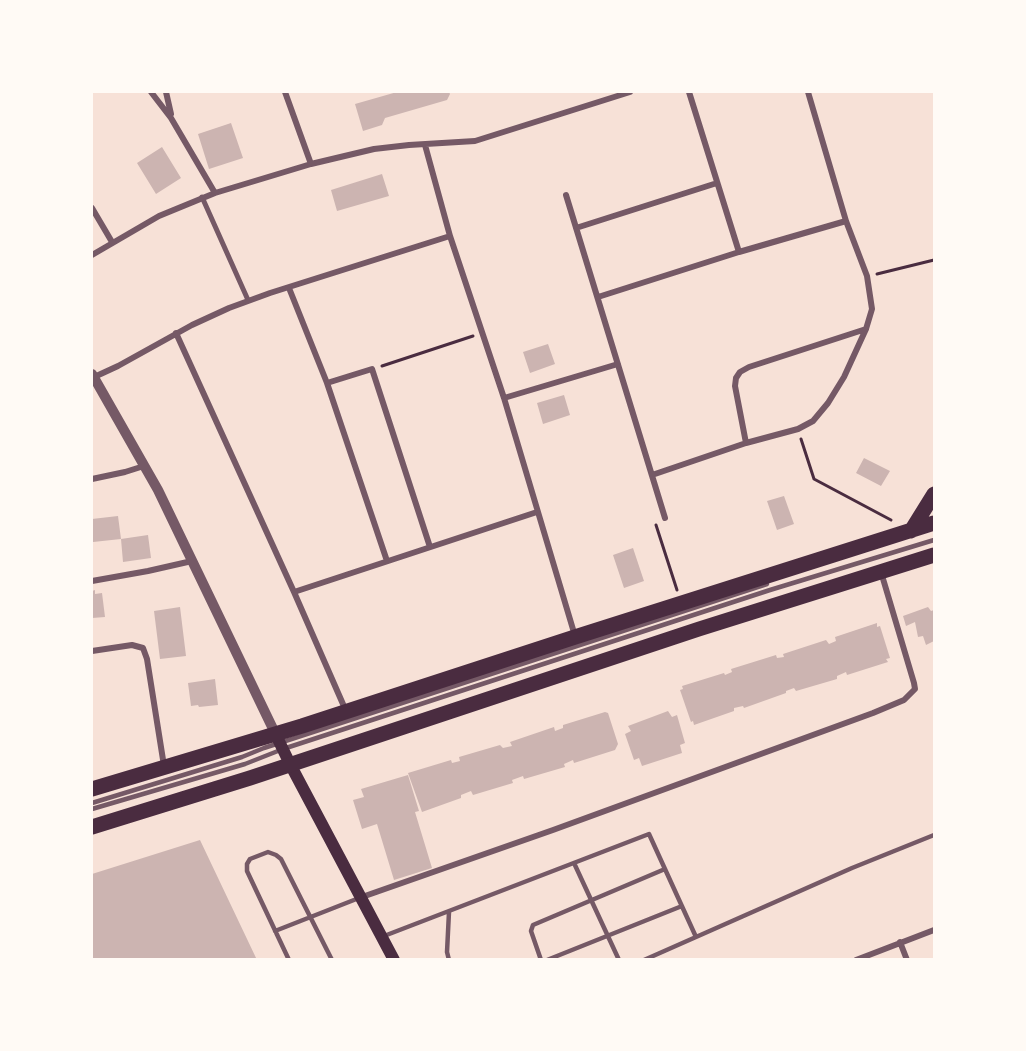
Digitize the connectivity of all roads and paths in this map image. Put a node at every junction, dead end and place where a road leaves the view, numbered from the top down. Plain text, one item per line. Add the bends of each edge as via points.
1 (151, 92) edge
2 (166, 92) edge
3 (285, 92) edge
4 (630, 92) edge
5 (689, 92) edge
6 (808, 92) edge
7 (171, 118) junction
8 (424, 145) junction
9 (311, 164) junction
10 (717, 183) junction
11 (215, 193) junction
12 (566, 195) dead end
13 (202, 197) junction
14 (92, 208) edge
15 (846, 221) junction
16 (576, 228) junction
17 (450, 236) junction
18 (112, 242) junction
19 (739, 252) junction
20 (92, 255) edge
21 (934, 260) edge
22 (867, 276) junction
23 (289, 288) junction
24 (598, 297) junction
25 (248, 300) junction
26 (866, 329) junction
27 (176, 333) junction
28 (481, 333) junction
29 (618, 364) junction
30 (372, 369) junction
31 (92, 376) edge
32 (327, 383) junction
33 (504, 398) junction
34 (798, 429) junction
35 (746, 443) junction
36 (145, 465) junction
37 (652, 475) junction
38 (92, 479) edge
39 (934, 494) edge
40 (537, 512) junction
41 (665, 518) joint
42 (934, 523) edge
43 (934, 528) edge
44 (910, 531) junction
45 (934, 540) edge
46 (430, 547) junction
47 (934, 555) edge
48 (192, 561) junction
49 (387, 561) junction
50 (835, 561) dead end
51 (881, 572) junction
52 (92, 581) edge
53 (768, 583) dead end
54 (294, 592) junction
55 (681, 603) junction
56 (575, 637) junction
57 (92, 651) edge
58 (346, 712) junction
59 (280, 742) junction
60 (290, 764) junction
61 (164, 767) junction
62 (92, 789) edge
63 (92, 802) edge
64 (92, 809) edge
65 (92, 827) edge
66 (934, 835) edge
67 (574, 863) junction
68 (665, 869) junction
69 (362, 897) junction
70 (591, 900) junction
71 (682, 906) junction
72 (449, 912) junction
73 (311, 916) junction
74 (934, 930) edge
75 (275, 931) junction
76 (609, 935) junction
77 (382, 937) junction
78 (696, 937) junction
79 (900, 942) junction
80 (289, 960) edge
81 (332, 960) edge
82 (394, 960) edge
83 (450, 960) edge
84 (541, 960) edge
85 (547, 960) edge
86 (619, 960) edge
87 (644, 960) edge
88 (856, 960) edge
89 (907, 960) edge

1 - 7 street
2 - 7 street
3 - 9 street
4 - 8 street via 486,139
5 - 10 street
6 - 15 street
7 - 11 street
8 - 9 street via 374,148
8 - 17 street
9 - 11 street
10 - 16 street
10 - 19 street
11 - 13 street
12 - 16 street
13 - 18 street
13 - 25 street
14 - 18 street
15 - 19 street
15 - 22 street
16 - 24 street
17 - 23 street
17 - 28 street
18 - 20 street
19 - 24 street
21 - 22 path
22 - 26 street via 872,309
23 - 25 street
23 - 32 street
24 - 29 street
25 - 27 street
26 - 34 street via 828,403 813,421
26 - 35 street via 740,372 735,386
27 - 31 street
27 - 54 street
28 - 30 path
28 - 33 street
29 - 33 street
29 - 37 street
30 - 32 street
30 - 46 street
31 - 36 street
32 - 49 street
33 - 40 street
34 - 35 street
34 - 44 path via 814,479
35 - 37 street
36 - 38 street
36 - 48 street
37 - 41 street
39 - 44 main road
40 - 46 street
40 - 56 street
41 - 55 path via 654,522
42 - 44 main road
43 - 50 lane
44 - 55 main road
45 - 59 lane
46 - 49 street
47 - 51 main road
48 - 52 street
48 - 59 street
49 - 54 street
51 - 60 main road
51 - 69 street via 914,682 915,689 904,700
53 - 59 lane
54 - 58 street
55 - 56 main road
56 - 58 main road
57 - 61 street via 132,645 143,648
58 - 59 main road
59 - 60 main road
59 - 61 main road
59 - 63 lane
59 - 64 lane via 244,764
60 - 65 main road
60 - 69 main road
61 - 62 main road
66 - 78 lane
67 - 68 lane via 649,834
67 - 70 lane
67 - 72 lane
68 - 70 lane
68 - 71 lane
69 - 73 lane
69 - 77 main road
70 - 76 lane
70 - 84 lane via 533,925 531,931
71 - 76 lane
71 - 78 lane
72 - 77 lane
72 - 83 lane
73 - 75 lane
73 - 75 lane via 281,859 268,852 250,859 247,871
73 - 81 lane
74 - 79 street
75 - 80 lane
76 - 85 lane
76 - 86 lane
77 - 82 main road
78 - 87 lane
79 - 88 street
79 - 89 street

